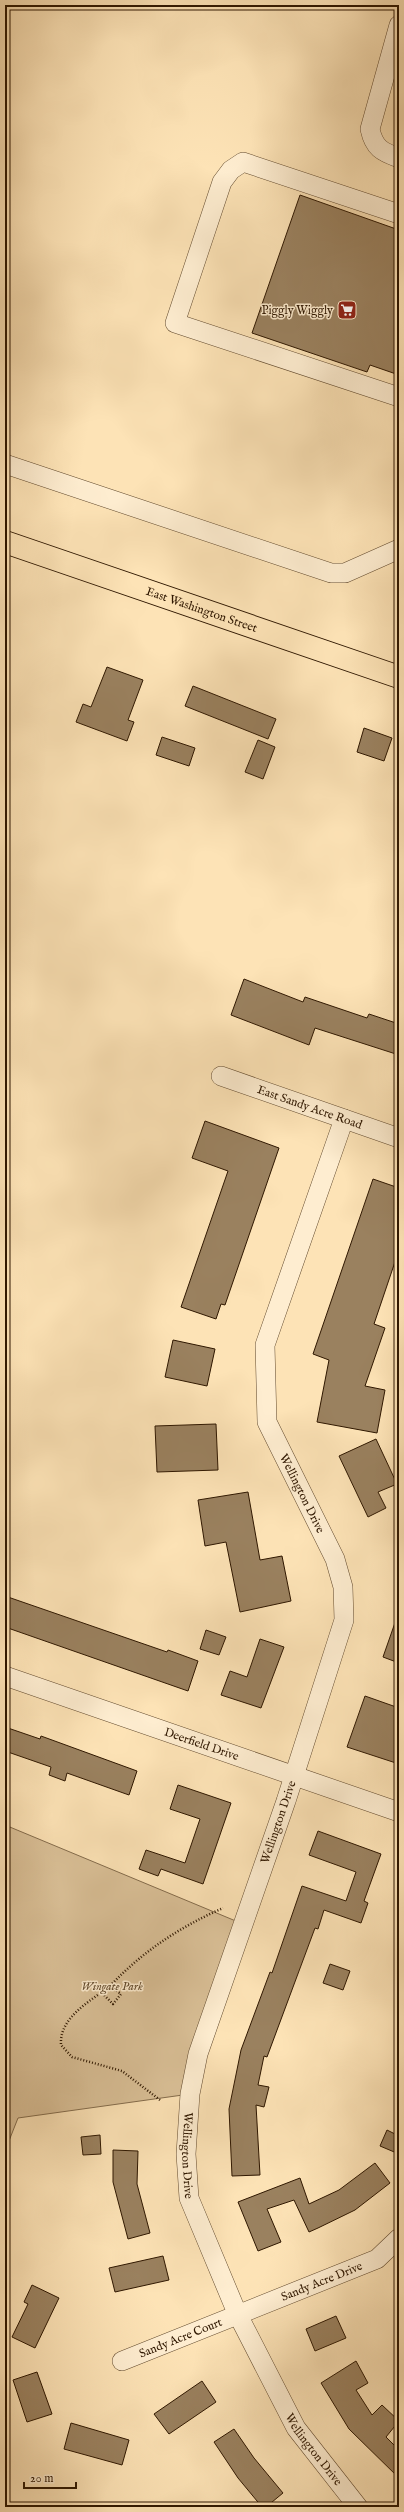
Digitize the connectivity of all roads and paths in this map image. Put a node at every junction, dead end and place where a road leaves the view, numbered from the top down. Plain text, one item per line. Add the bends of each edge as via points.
1 (399, 25) edge
2 (399, 158) edge
3 (399, 214) edge
4 (399, 397) edge
5 (5, 464) edge
6 (5, 542) edge
7 (399, 549) edge
8 (399, 677) edge
9 (221, 1076) dead end
10 (344, 1119) junction
11 (399, 1138) edge
12 (5, 1676) edge
13 (294, 1777) junction
14 (399, 1812) edge
15 (223, 1908) dead end
16 (110, 1986) junction
17 (160, 2100) dead end
18 (399, 2238) edge
19 (238, 2312) junction
20 (122, 2360) dead end
21 (358, 2507) edge

1 - 2 street via 370,129 373,142 382,152
3 - 4 street via 243,162 231,170 222,182 174,323
5 - 7 street via 324,572 345,573
6 - 8 main road, East Washington Street
9 - 10 street, East Sandy Acre Road
10 - 11 street, East Sandy Acre Road
10 - 13 street, Wellington Drive via 265,1345 267,1422 335,1559 343,1587 344,1620
12 - 13 street, Deerfield Drive
13 - 14 street, Deerfield Drive
13 - 19 street, Wellington Drive via 198,2054 190,2094 186,2154 188,2198
15 - 16 path via 164,1938
16 - 16 path via 121,1994 113,2004 102,1993
16 - 17 path via 69,2018 62,2031 61,2045 72,2057 122,2071
18 - 19 street, Sandy Acre Drive via 377,2258
19 - 20 street, Sandy Acre Court
19 - 21 street, Wellington Drive via 296,2428

